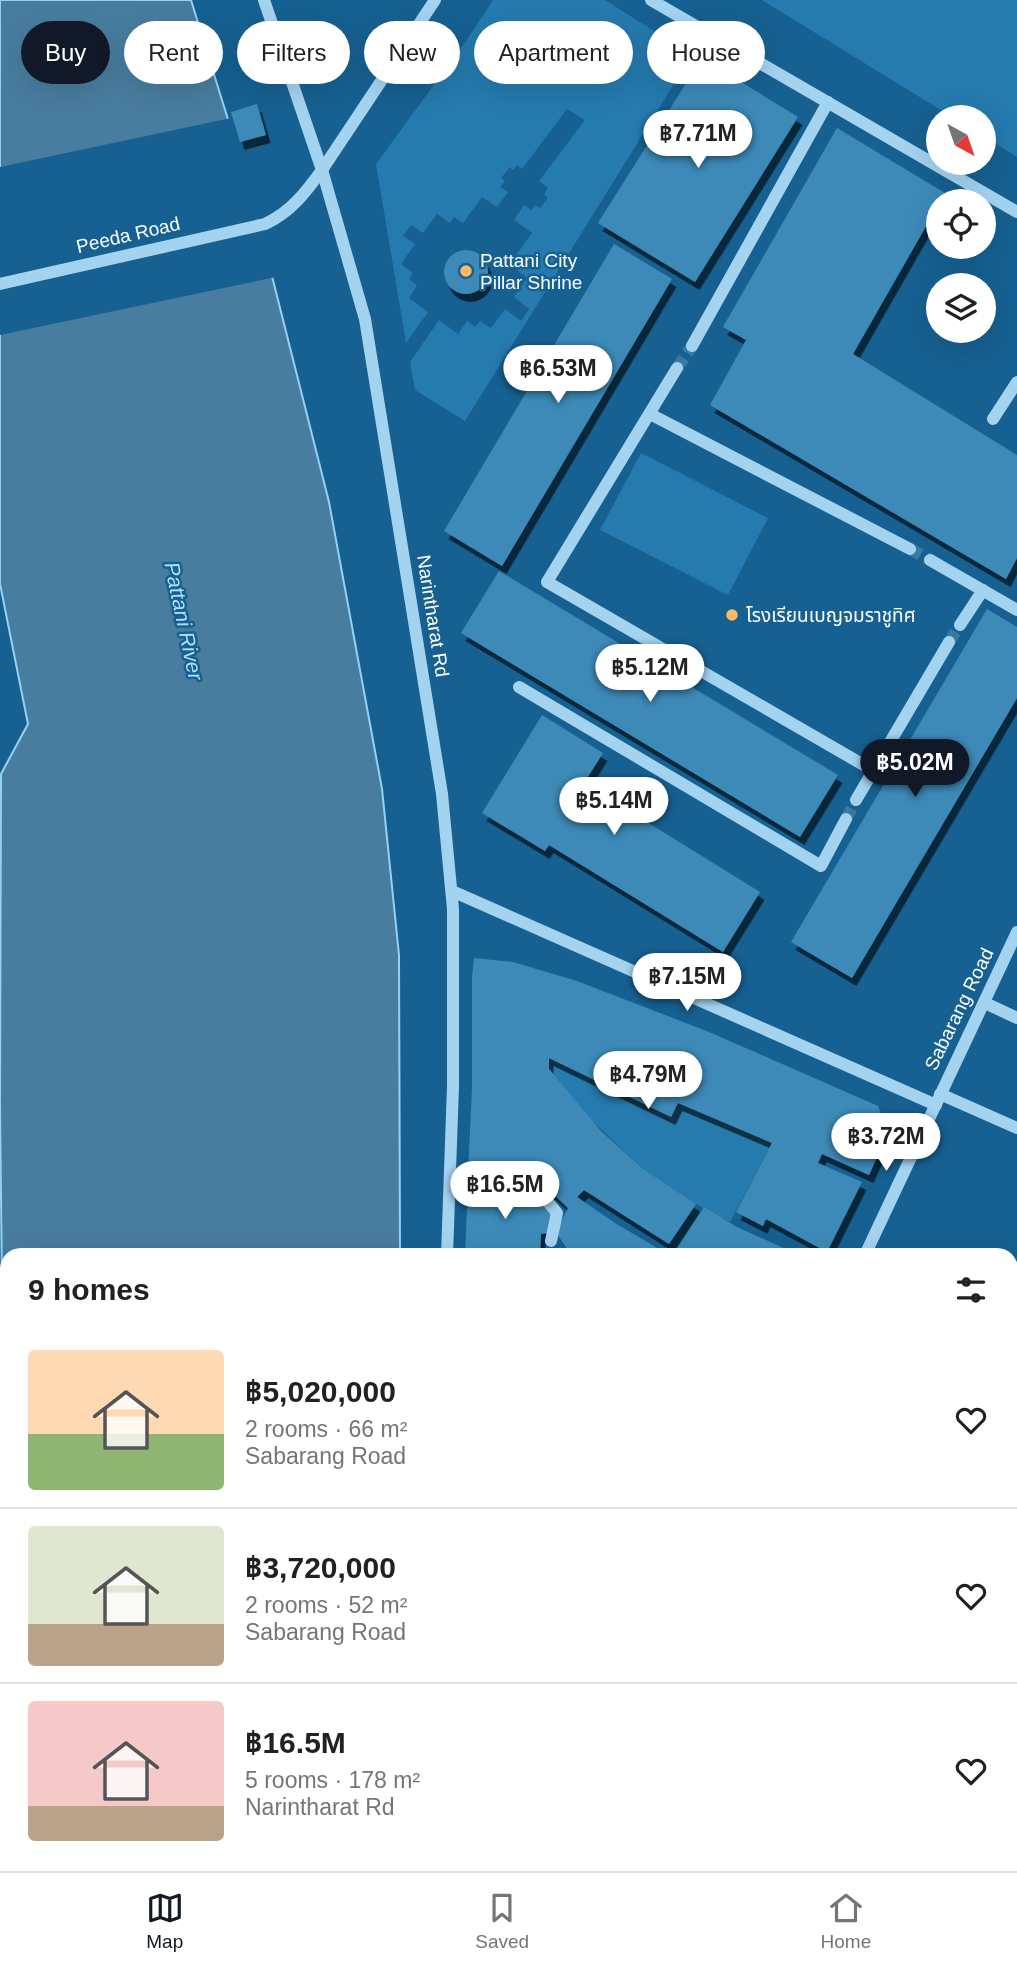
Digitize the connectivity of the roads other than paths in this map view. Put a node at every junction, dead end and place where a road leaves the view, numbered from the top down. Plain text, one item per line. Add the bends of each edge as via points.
1 (264, 0) edge
2 (435, 0) edge
3 (650, 0) edge
4 (828, 102) junction
5 (322, 170) junction
6 (1017, 212) edge
7 (0, 284) edge
8 (692, 346) tunnel mouth
9 (677, 368) tunnel mouth
10 (1017, 382) edge
11 (650, 414) junction
12 (993, 419) dead end
13 (910, 549) tunnel mouth
14 (930, 560) tunnel mouth
15 (984, 590) junction
16 (1017, 610) edge
17 (960, 625) tunnel mouth
18 (949, 642) tunnel mouth
19 (519, 687) dead end
20 (874, 771) junction
21 (856, 800) tunnel mouth
22 (846, 819) tunnel mouth
23 (452, 891) junction
24 (1017, 932) edge
25 (985, 1003) junction
26 (1017, 1018) edge
27 (938, 1099) junction
28 (1017, 1128) edge
29 (450, 1179) junction
30 (551, 1241) dead end
31 (447, 1248) edge
32 (869, 1248) edge

1 - 5 street, Narintharat Rd
2 - 5 street
3 - 4 street
4 - 6 street
4 - 8 street
5 - 7 street, Peeda Road via 282,216 265,224
5 - 23 street, Narintharat Rd via 365,319 442,794
9 - 11 street
10 - 12 street
11 - 13 street
11 - 20 street via 547,582
14 - 15 street
15 - 16 street
15 - 17 street
18 - 20 street
19 - 22 street via 821,866
20 - 21 street
23 - 27 street
23 - 29 street, Narintharat Rd
24 - 25 street, Sabarang Road
25 - 26 street
25 - 27 street, Sabarang Road
27 - 28 street
27 - 32 street, Sabarang Road
29 - 30 street via 530,1180 557,1213
29 - 31 street, Narintharat Rd

